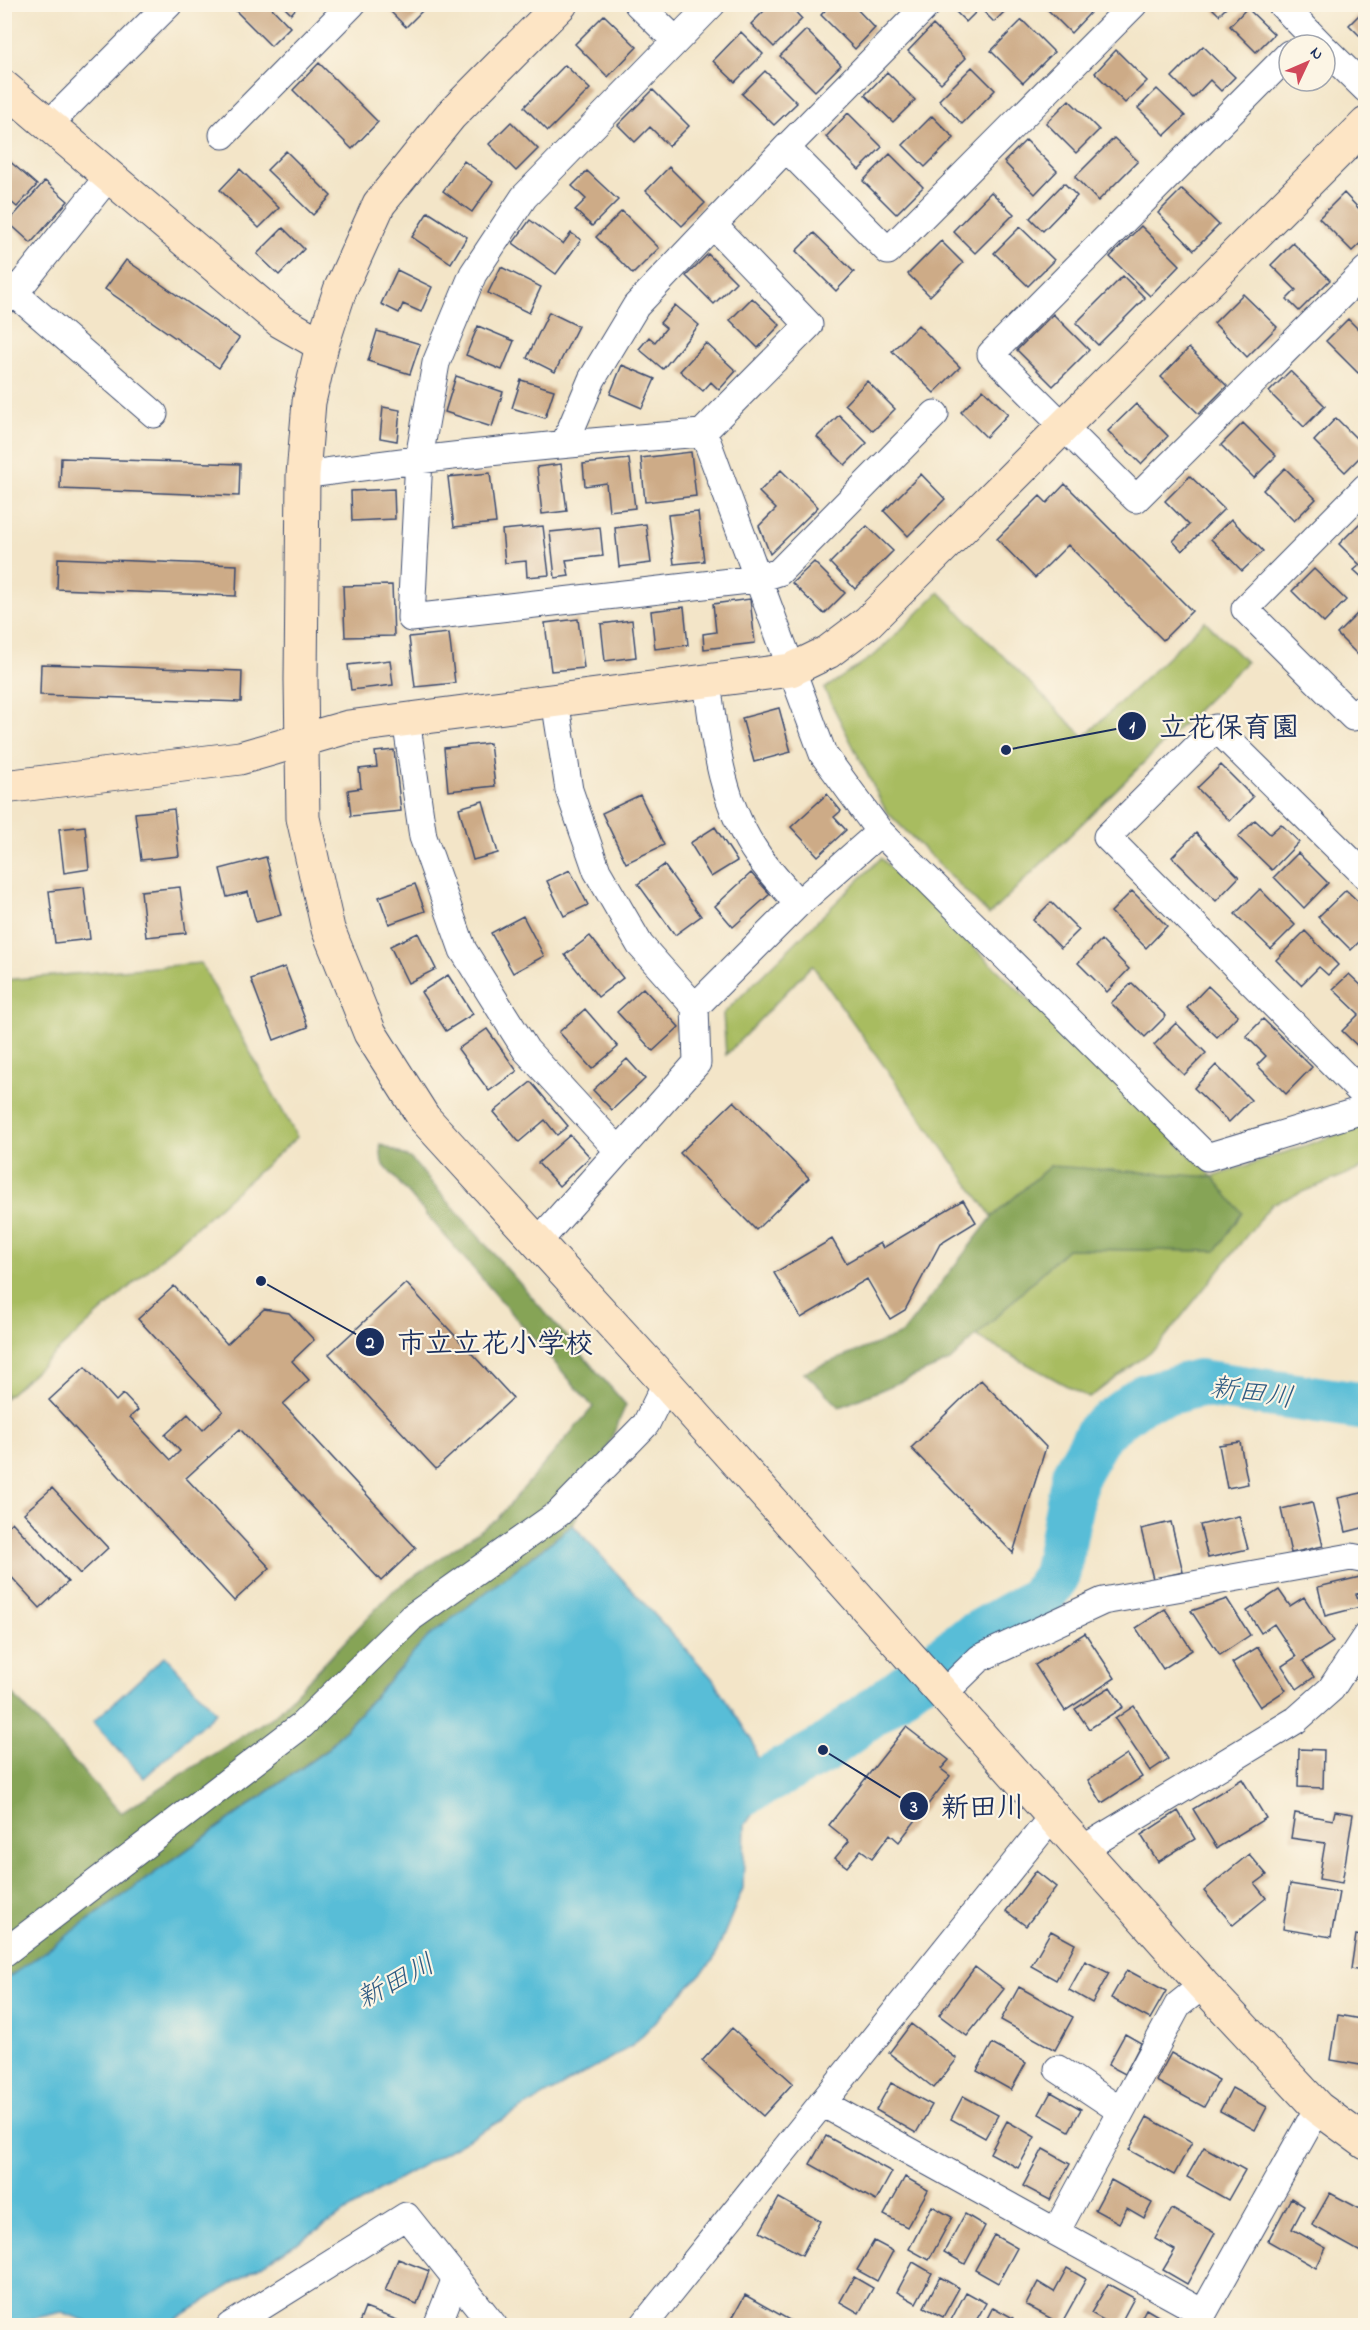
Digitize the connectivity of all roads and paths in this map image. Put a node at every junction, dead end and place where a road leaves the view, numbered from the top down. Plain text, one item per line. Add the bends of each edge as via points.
1 (169, 4) edge
2 (352, 4) edge
3 (561, 4) edge
4 (638, 4) edge
5 (712, 4) edge
6 (928, 4) edge
7 (1134, 4) edge
8 (1281, 4) edge
9 (1305, 33) edge
10 (676, 41) junction
11 (1337, 64) edge
12 (1277, 66) edge
13 (4, 87) edge
14 (1365, 89) edge
15 (1365, 124) edge
16 (48, 125) junction
17 (223, 135) dead end
18 (786, 148) junction
19 (108, 177) junction
20 (713, 225) junction
21 (1365, 270) edge
22 (8, 293) edge
23 (322, 345) junction
24 (154, 414) dead end
25 (935, 414) dead end
26 (1064, 427) junction
27 (702, 433) junction
28 (565, 443) junction
29 (419, 458) junction
30 (303, 475) junction
31 (1365, 487) edge
32 (757, 579) junction
33 (791, 670) junction
34 (707, 681) junction
35 (555, 700) junction
36 (1365, 705) edge
37 (406, 719) junction
38 (302, 740) junction
39 (4, 787) edge
40 (880, 832) junction
41 (1365, 876) edge
42 (798, 904) junction
43 (694, 1006) junction
44 (1365, 1097) edge
45 (1365, 1109) edge
46 (619, 1151) junction
47 (537, 1244) junction
48 (666, 1383) junction
49 (1365, 1560) edge
50 (1365, 1636) edge
51 (944, 1694) junction
52 (1052, 1817) junction
53 (1083, 1849) junction
54 (4, 1953) edge
55 (1203, 1985) junction
56 (1058, 2069) dead end
57 (822, 2103) junction
58 (1318, 2108) junction
59 (1121, 2111) junction
60 (1365, 2143) edge
61 (1056, 2232) junction
62 (456, 2278) junction
63 (1200, 2319) edge
64 (244, 2321) edge
65 (437, 2325) edge
66 (494, 2325) edge
67 (643, 2325) edge

1 - 16 street
2 - 17 street
3 - 23 street via 450,116 379,204 340,290
4 - 10 street
5 - 10 street
6 - 18 street
7 - 18 street via 888,251
8 - 9 street
10 - 29 street via 524,197 473,274 435,363
11 - 14 street
12 - 26 street via 991,354
13 - 16 street
15 - 26 street
16 - 19 street
18 - 20 street
19 - 22 street
19 - 23 street via 280,321
20 - 27 street via 809,325
20 - 28 street via 636,306 592,379
21 - 26 street via 1136,499
22 - 24 street
23 - 30 street via 309,402
25 - 32 street via 779,572
26 - 33 street via 868,622 828,652
27 - 28 street
27 - 32 street
28 - 29 street
29 - 30 street
29 - 32 street via 411,618
30 - 38 street
31 - 36 street via 1245,609 1353,717
32 - 33 street
33 - 34 street
33 - 40 street via 823,754
34 - 35 street
34 - 42 street via 716,757 733,809 758,856
35 - 37 street
35 - 43 street via 569,790 597,871 640,945
37 - 38 street via 348,726
37 - 46 street via 423,837 463,950 525,1050
38 - 39 street via 240,758
38 - 47 street via 303,818 325,918 370,1033 424,1118
40 - 42 street
40 - 45 street via 1207,1157
41 - 44 street via 1216,728 1107,837
42 - 43 street
43 - 46 street via 697,1063
46 - 47 street
47 - 48 street
48 - 51 street
48 - 54 street via 646,1424 559,1513 412,1617 302,1725
49 - 51 street via 1351,1557 1103,1601 980,1658
50 - 53 street via 1331,1689 1296,1720
51 - 52 street
52 - 53 street
52 - 57 street
53 - 55 street
55 - 58 street
55 - 59 street via 1178,2005
56 - 59 street
57 - 61 street
57 - 67 street
58 - 60 street
58 - 63 street
59 - 61 street
61 - 63 street
62 - 64 street via 406,2216
62 - 65 street
62 - 66 street

